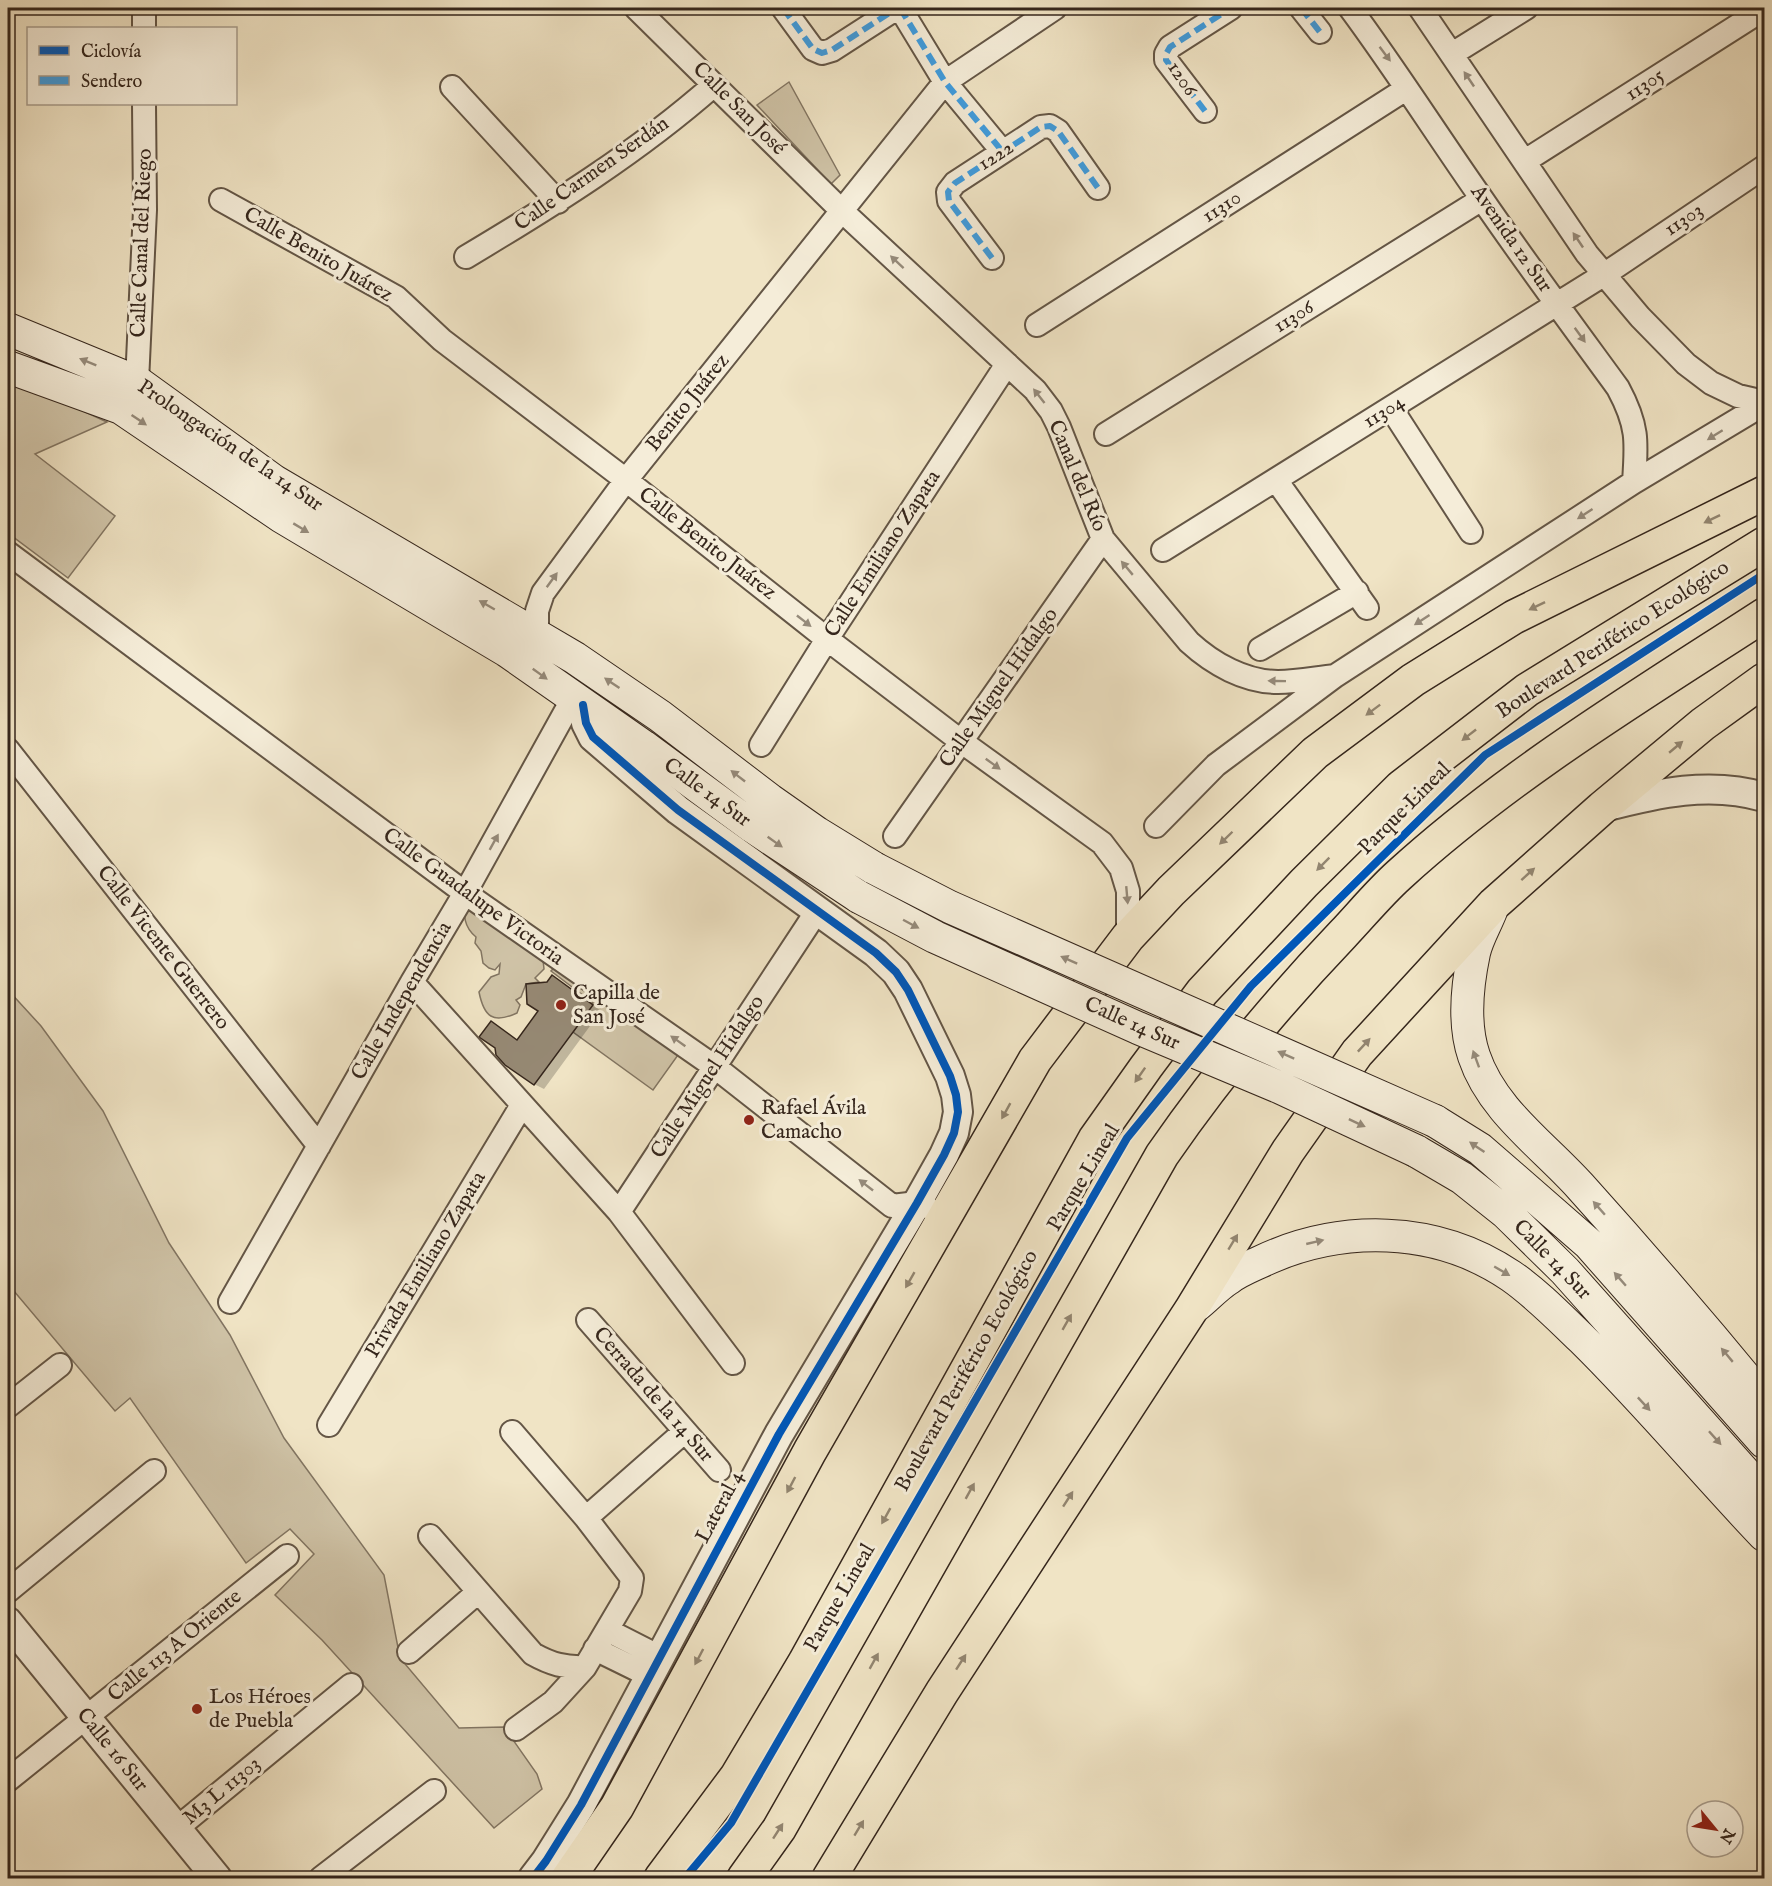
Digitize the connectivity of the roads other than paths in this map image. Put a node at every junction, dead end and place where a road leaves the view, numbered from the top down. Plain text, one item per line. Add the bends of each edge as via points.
1 (144, 8) edge
2 (636, 8) edge
3 (783, 8) edge
4 (898, 8) edge
5 (1055, 8) edge
6 (1231, 8) edge
7 (1301, 8) edge
8 (1350, 8) edge
9 (1420, 8) edge
10 (1526, 8) edge
11 (1764, 9) edge
12 (144, 27) edge
13 (1320, 32) dead end
14 (1452, 54) junction
15 (945, 82) junction
16 (714, 85) junction
17 (452, 87) dead end
18 (1406, 89) junction
19 (144, 105) edge
20 (1205, 111) dead end
21 (1002, 151) junction
22 (1526, 161) junction
23 (1764, 166) edge
24 (1098, 188) dead end
25 (1482, 199) junction
26 (221, 200) dead end
27 (558, 202) junction
28 (842, 211) junction
29 (466, 257) dead end
30 (992, 258) dead end
31 (1605, 274) junction
32 (1557, 304) junction
33 (1037, 325) dead end
34 (8, 329) edge
35 (1007, 363) junction
36 (8, 367) edge
37 (137, 382) junction
38 (1764, 403) edge
39 (1391, 408) junction
40 (1106, 434) dead end
41 (626, 480) junction
42 (1276, 480) junction
43 (1634, 482) junction
44 (1764, 493) edge
45 (1471, 532) dead end
46 (1103, 539) junction
47 (1764, 544) edge
48 (1163, 550) dead end
49 (8, 553) edge
50 (1764, 615) edge
51 (537, 635) junction
52 (827, 639) junction
53 (1260, 649) dead end
54 (507, 651) joint
55 (1335, 676) junction
56 (1764, 680) edge
57 (578, 702) junction
58 (1764, 703) edge
59 (1703, 724) junction
60 (962, 742) junction
61 (760, 745) dead end
62 (8, 750) edge
63 (1764, 796) edge
64 (1602, 808) junction
65 (1156, 826) dead end
66 (895, 836) dead end
67 (465, 893) junction
68 (1494, 904) junction
69 (817, 911) junction
70 (1128, 937) junction
71 (412, 982) junction
72 (715, 1067) junction
73 (522, 1105) junction
74 (319, 1146) junction
75 (917, 1203) junction
76 (619, 1212) junction
77 (946, 1217) junction
78 (230, 1302) dead end
79 (1191, 1310) junction
80 (588, 1320) dead end
81 (733, 1363) dead end
82 (60, 1365) dead end
83 (1764, 1400) edge
84 (8, 1406) edge
85 (329, 1425) dead end
86 (685, 1431) junction
87 (512, 1432) dead end
88 (779, 1434) junction
89 (1764, 1442) edge
90 (810, 1451) junction
91 (719, 1470) dead end
92 (154, 1471) dead end
93 (1764, 1494) edge
94 (586, 1518) junction
95 (1764, 1535) edge
96 (430, 1536) dead end
97 (287, 1556) dead end
98 (8, 1591) edge
99 (478, 1592) junction
100 (8, 1622) edge
101 (596, 1648) junction
102 (409, 1652) dead end
103 (655, 1666) junction
104 (351, 1685) dead end
105 (85, 1718) junction
106 (516, 1729) dead end
107 (8, 1780) edge
108 (434, 1791) dead end
109 (176, 1829) junction
110 (217, 1878) edge
111 (321, 1878) edge
112 (533, 1878) edge
113 (568, 1878) edge
114 (661, 1878) edge
115 (744, 1878) edge
116 (829, 1878) edge

1 - 12 street
2 - 16 street, Calle San José
3 - 4 street via 813,49 822,53 832,51
4 - 15 street
5 - 15 street, Benito Juárez
6 - 20 street, 1206 via 1170,46 1166,54 1166,60
7 - 13 street
8 -> 18 street, Avenida 12 Sur
9 - 14 street
10 - 14 street
11 - 22 street, 11305
22 -> 14 street
15 - 21 street
15 - 28 street, Benito Juárez
16 - 27 street, Calle Carmen Serdán via 642,143
16 - 28 street, Calle San José
17 - 27 street
18 - 25 street, Avenida 12 Sur
18 - 33 street, 11310
19 - 37 street, Calle Canal del Riego via 145,210
21 - 24 street, 1222 via 1041,127 1050,126 1058,131
21 - 30 street, 1222 via 948,192 948,201
31 -> 22 street via 1587,254
23 - 31 street, 11303
25 - 32 street, Avenida 12 Sur
25 - 40 street, 11306
26 - 41 street, Calle Benito Juárez via 396,297 442,340
27 - 29 street, Calle Carmen Serdán
35 -> 28 street, Canal del Río
28 - 41 street, Benito Juárez
31 - 32 street, 11304
31 - 38 street via 1686,364 1729,392
32 - 39 street, 11304
32 -> 43 street, Avenida 12 Sur via 1629,408 1637,443
37 -> 34 main road, Prolongación de la 14 Sur
46 -> 35 street, Canal del Río via 1051,411
35 - 52 street, Calle Emiliano Zapata
36 -> 54 main road, Prolongación de la 14 Sur via 121,408 282,517
51 -> 37 main road, Prolongación de la 14 Sur via 274,481
38 -> 43 street
39 - 42 street, 11304
39 - 45 street
51 -> 41 street, Benito Juárez via 537,611 543,593
41 -> 52 street, Calle Benito Juárez
42 - 48 street, 11304
42 - 53 street via 1362,600
43 -> 55 street
44 -> 70 highway via 1514,617 1413,680 1315,753
55 -> 46 street, Canal del Río via 1262,681 1221,666 1190,642
46 - 60 street, Calle Miguel Hidalgo
47 -> 114 highway, Boulevard Periférico Ecológico via 1527,690 1401,788 1304,883 1203,992 1095,1139 800,1671 737,1776
49 - 67 street, Calle Guadalupe Victoria
115 -> 50 highway via 779,1829 1162,1155 1285,996 1398,876 1493,797 1584,731
89 -> 51 main road, Calle 14 Sur, bridge via 1590,1244 1480,1149 1436,1121 950,907 874,868 817,833 660,716
52 - 60 street, Calle Benito Juárez
52 - 61 street, Calle Emiliano Zapata
54 -> 57 main road, Calle 14 Sur
55 - 65 street via 1216,765
56 - 59 highway
67 -> 57 street, Calle Independencia
57 - 69 street, Lateral 4 via 593,737 678,810
57 -> 93 main road, Calle 14 Sur, bridge via 802,861 878,907 935,937 1281,1088 1416,1151 1462,1178 1506,1213 1565,1271
58 - 59 highway
64 -> 59 highway
60 - 66 street, Calle Miguel Hidalgo
60 -> 70 street, Calle Benito Juárez via 1102,843 1121,868 1128,891
62 - 74 street, Calle Vicente Guerrero
63 - 64 street via 1734,789 1703,788 1655,794
68 -> 64 highway
67 - 71 street, Calle Independencia
72 -> 67 street, Calle Guadalupe Victoria
79 -> 68 highway via 1288,1151 1357,1053
83 -> 68 main road via 1579,1184 1519,1125 1482,1076 1468,1032 1467,1004 1474,951
69 - 72 street, Calle Miguel Hidalgo
69 - 75 street, Lateral 4 via 896,972 950,1076 958,1112 954,1132
70 -> 77 highway via 1035,1060
71 - 73 street
71 - 74 street, Calle Independencia
75 -> 72 street, Calle Guadalupe Victoria via 892,1206
72 - 76 street, Calle Miguel Hidalgo
73 - 76 street
73 - 85 street, Privada Emiliano Zapata
74 - 78 street, Calle Independencia
75 - 77 street, Calle Guadalupe Victoria
75 - 88 street, Lateral 4
76 - 81 street
77 -> 90 highway
79 -> 95 main road via 1227,1279 1285,1251 1317,1241 1350,1236 1402,1236 1460,1250 1529,1288 1613,1370
116 -> 79 highway via 942,1692
80 - 86 street, Cerrada de la 14 Sur
82 - 84 street
86 - 91 street, Cerrada de la 14 Sur
86 - 94 street
87 - 94 street
88 - 90 street
88 - 103 street, Lateral 4
90 -> 113 highway via 617,1807
92 - 98 street
94 - 101 street via 632,1578 630,1591
96 - 99 street
97 - 105 street, Calle 113 A Oriente
99 - 101 street via 533,1654 549,1663 564,1667
99 - 102 street
100 - 105 street, Calle 16 Sur
101 - 103 street
101 - 106 street via 553,1702
103 - 112 street, Lateral 4 via 581,1805
104 - 109 street, M3 L 11303
105 - 107 street, Calle 113 A Oriente
105 - 109 street, Calle 16 Sur
108 - 111 street
109 - 110 street, Calle 16 Sur

